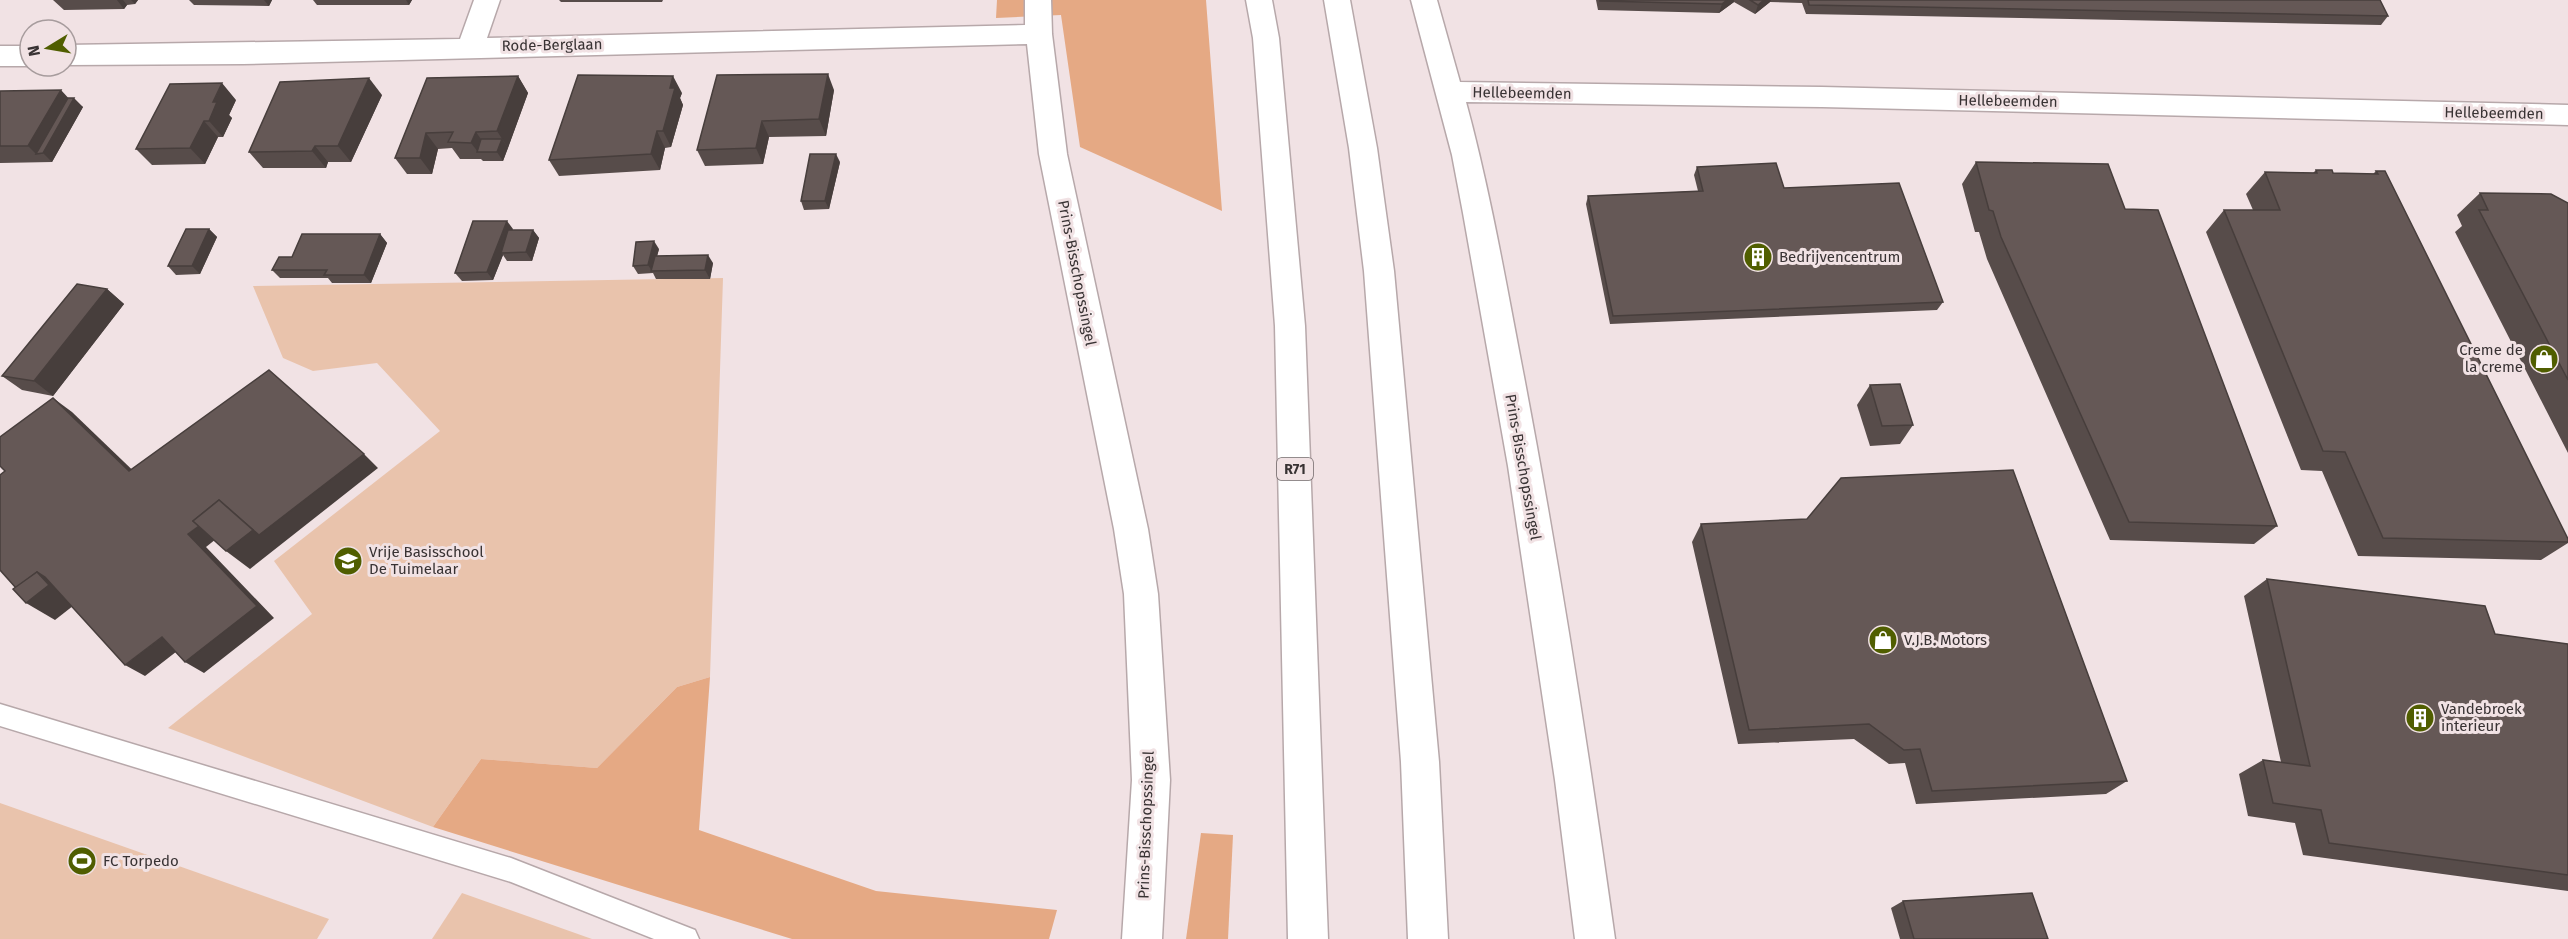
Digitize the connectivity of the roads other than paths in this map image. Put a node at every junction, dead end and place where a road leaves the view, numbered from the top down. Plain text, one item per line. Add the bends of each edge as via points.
1 (487, 0) edge
2 (1038, 0) edge
3 (1259, 0) edge
4 (1337, 0) edge
5 (1424, 0) edge
6 (1039, 34) junction
7 (471, 47) junction
8 (78, 55) edge
9 (0, 56) edge
10 (18, 56) edge
11 (1449, 92) junction
12 (2568, 115) edge
13 (0, 715) edge
14 (686, 939) edge
15 (1142, 939) edge
16 (1308, 939) edge
17 (1428, 939) edge
18 (1595, 939) edge

1 - 7 main road
2 - 6 main road, Prins-Bisschopssingel
3 - 16 main road, R71 via 1266,38 1290,326
4 - 17 main road via 1363,148 1379,272 1420,762
5 - 11 main road, Prins-Bisschopssingel
6 - 7 main road, Rode-Berglaan
6 - 15 main road, Prins-Bisschopssingel via 1053,154 1141,594 1151,780
7 - 8 main road, Rode-Berglaan
9 - 10 main road
11 - 12 main road, Hellebeemden
11 - 18 main road, Prins-Bisschopssingel via 1478,213 1524,466
13 - 14 lane via 511,870

